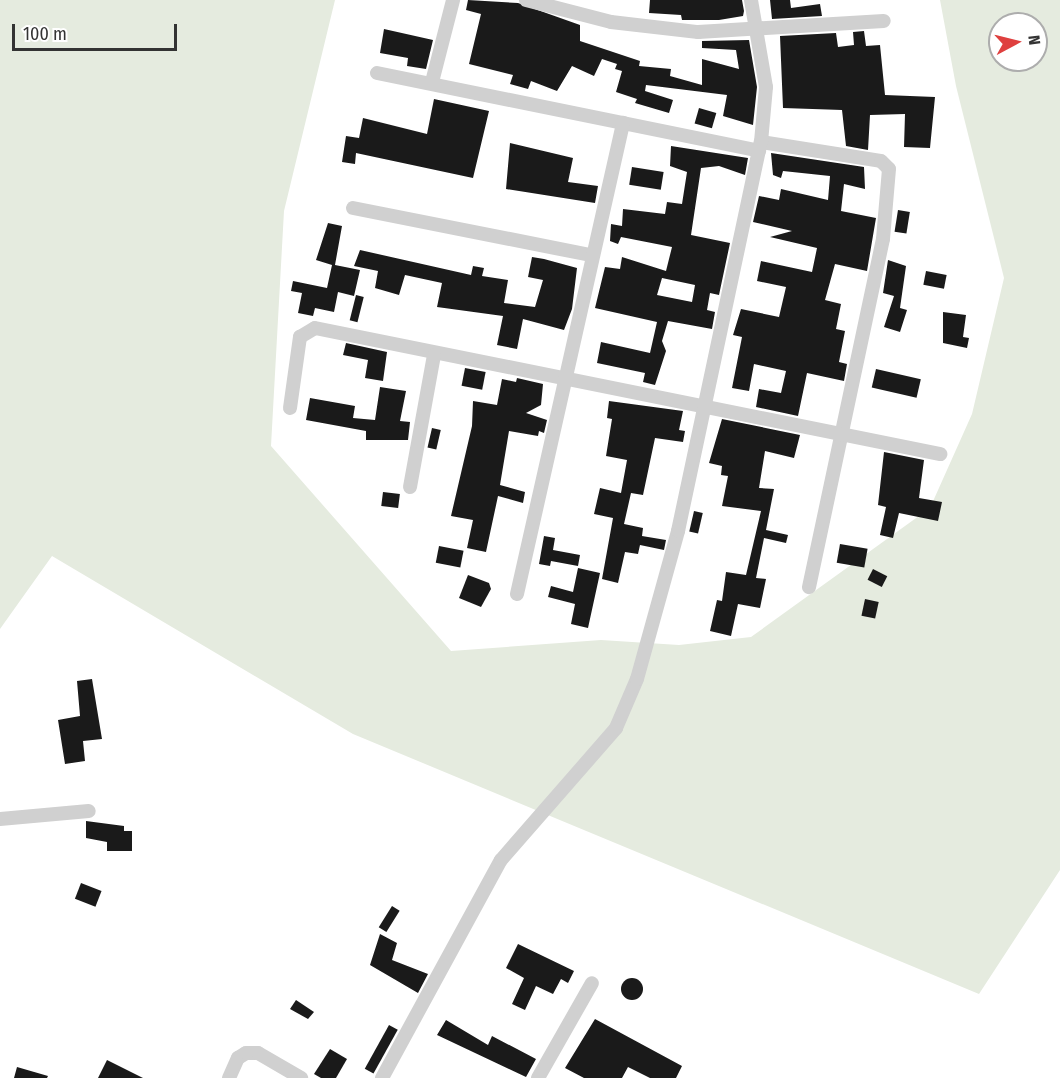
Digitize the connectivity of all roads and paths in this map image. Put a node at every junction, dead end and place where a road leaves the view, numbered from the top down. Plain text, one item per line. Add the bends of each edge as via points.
1 (453, 0) edge
2 (526, 0) edge
3 (751, 0) edge
4 (884, 21) dead end
5 (756, 29) junction
6 (376, 73) dead end
7 (432, 82) junction
8 (623, 123) junction
9 (760, 146) junction
10 (353, 208) dead end
11 (590, 255) junction
12 (434, 355) junction
13 (564, 381) junction
14 (702, 406) junction
15 (290, 408) dead end
16 (840, 431) junction
17 (940, 453) dead end
18 (410, 487) dead end
19 (809, 587) dead end
20 (517, 594) dead end
21 (89, 811) dead end
22 (0, 819) edge
23 (592, 983) dead end
24 (230, 1078) edge
25 (301, 1078) edge
26 (382, 1078) edge
27 (538, 1078) edge

1 - 7 street
2 - 5 street via 611,22 658,29
3 - 5 street
4 - 5 street
5 - 9 street via 766,87
6 - 7 street
7 - 8 street
8 - 9 street
8 - 11 street
9 - 14 street
9 - 16 street via 880,161 889,169 883,239
10 - 11 street
11 - 13 street
12 - 13 street
12 - 15 street via 307,328 300,337
12 - 18 street
13 - 14 street
13 - 20 street
14 - 16 street
14 - 26 street via 678,531 637,679 615,728 501,860
16 - 17 street
16 - 19 street
21 - 22 street
23 - 27 street
24 - 25 street via 238,1058 246,1053 258,1053

